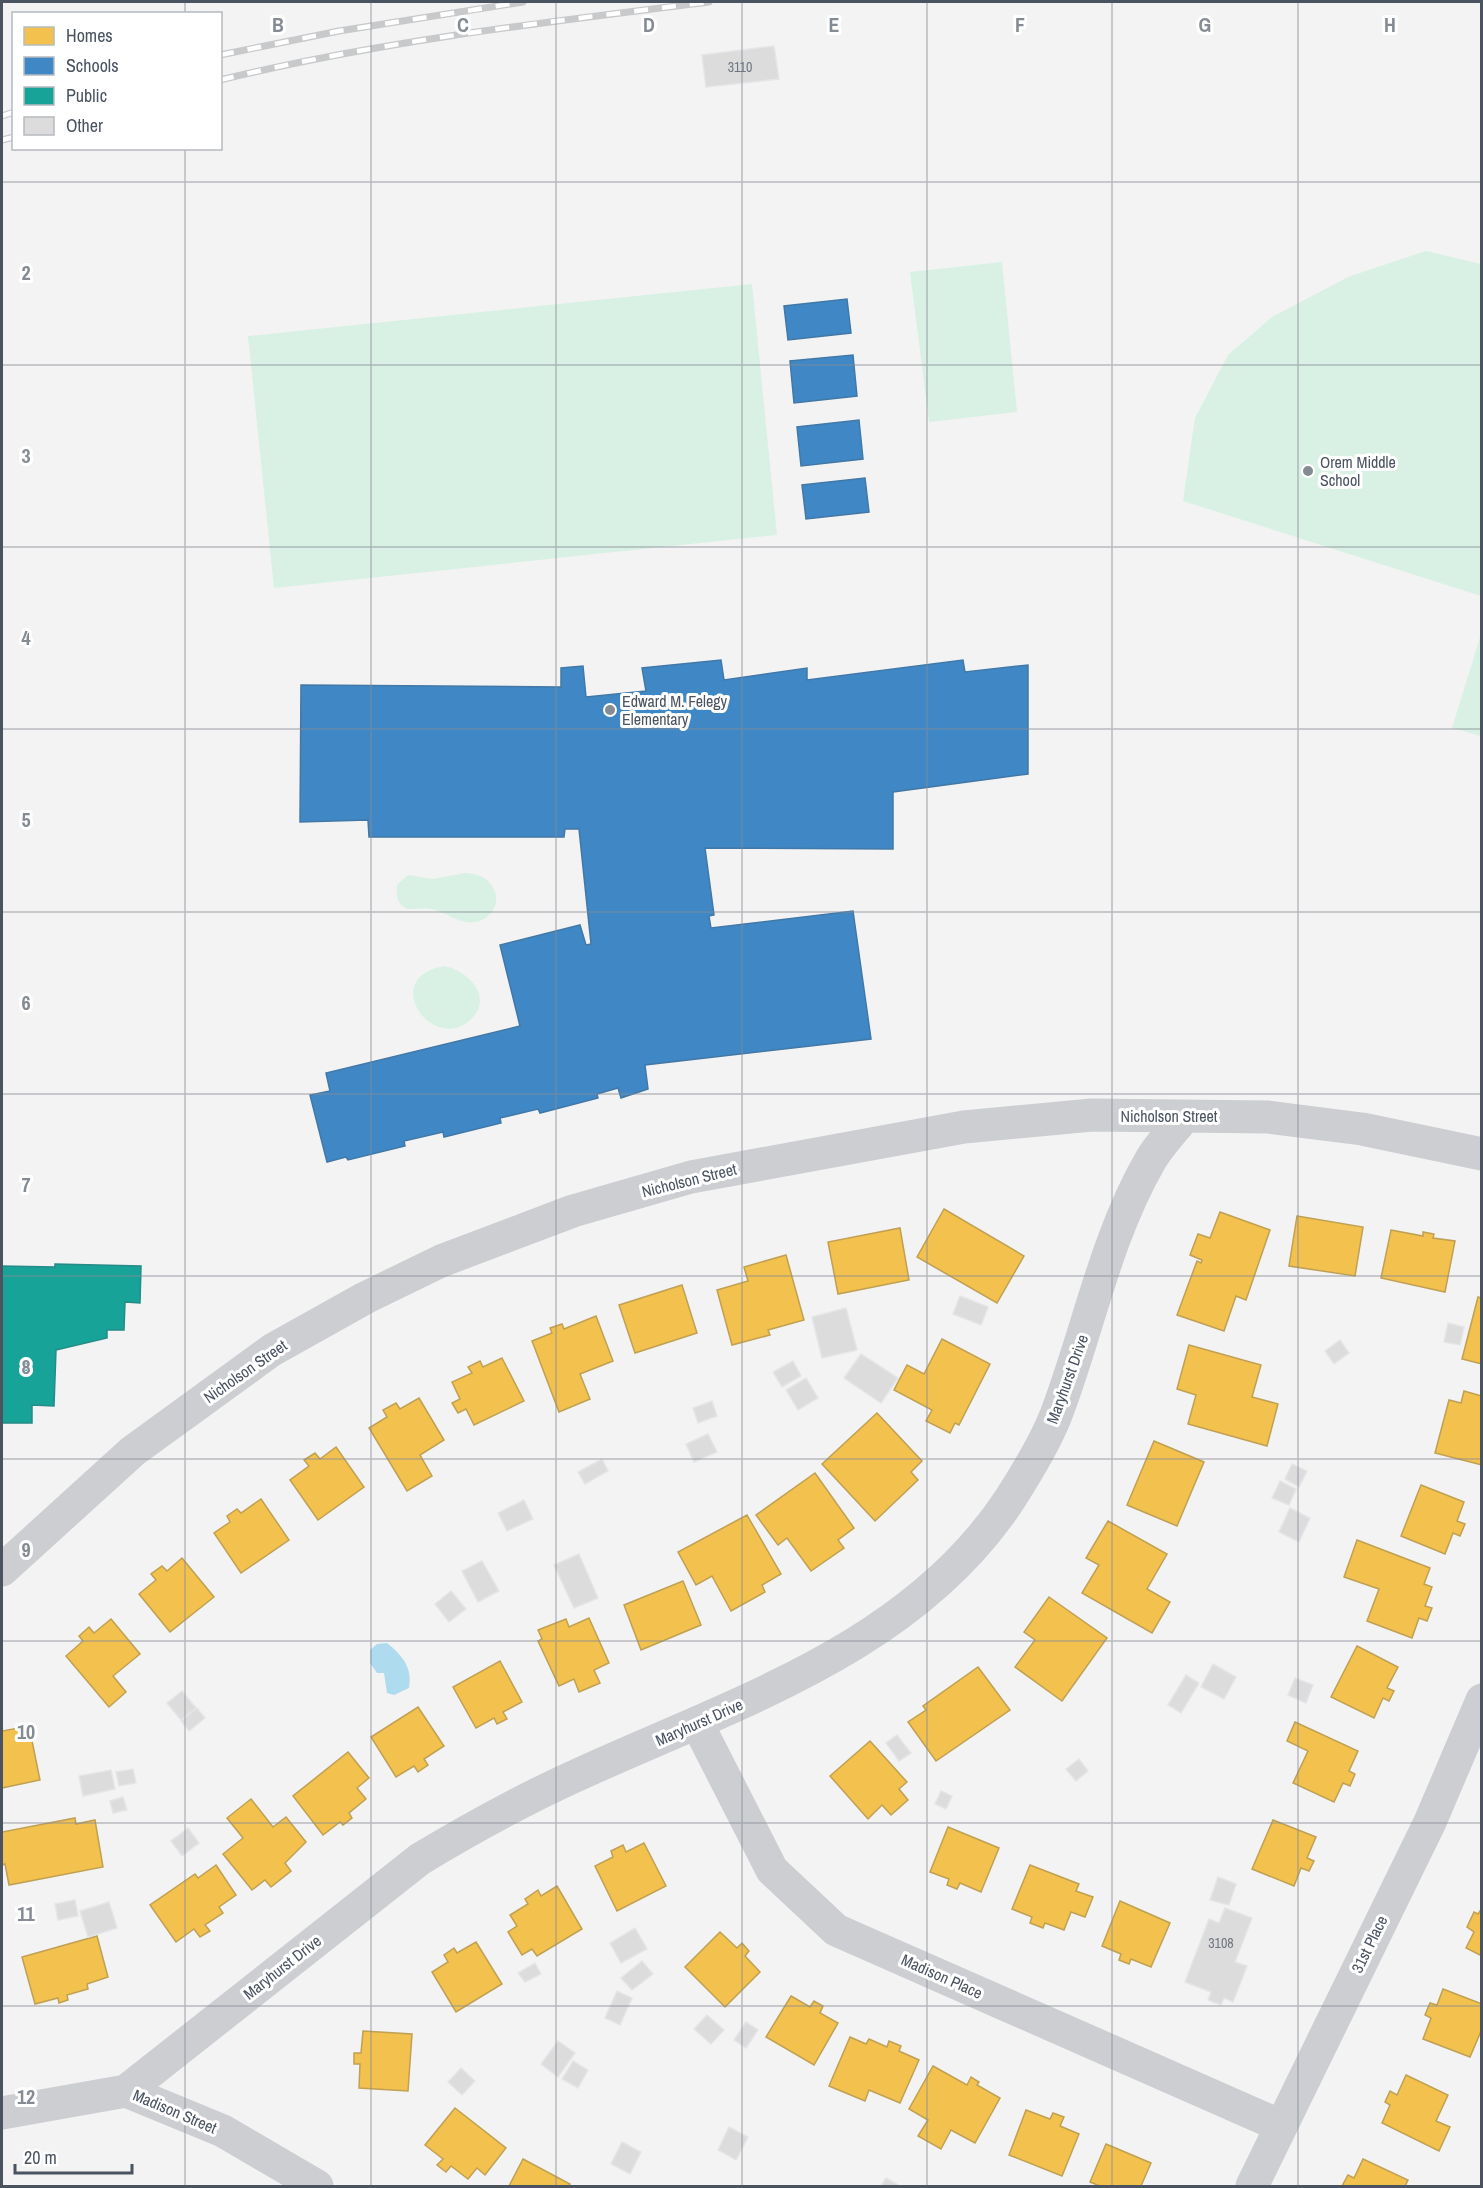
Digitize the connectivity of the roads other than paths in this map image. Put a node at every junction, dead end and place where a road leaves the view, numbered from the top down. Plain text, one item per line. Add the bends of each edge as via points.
1 (1184, 1117) junction
2 (1482, 1154) edge
3 (2, 1570) edge
4 (1482, 1700) edge
5 (697, 1723) junction
6 (126, 2091) junction
7 (2, 2113) edge
8 (1279, 2125) junction
9 (317, 2187) edge
10 (1252, 2187) edge

1 - 2 street, Nicholson Street via 1268,1118 1362,1129
1 - 3 street, Nicholson Street via 1061,1117 964,1127 826,1150 680,1180 573,1211 441,1261 272,1350 134,1451
1 - 5 street, Maryhurst Drive via 1150,1160 1118,1228 1055,1419 1010,1499 966,1556 926,1593 811,1671
4 - 8 street, 31st Place via 1430,1822
5 - 6 street, Maryhurst Drive via 583,1773 420,1858
5 - 8 street, Madison Place via 772,1870 836,1930
6 - 7 street, Maryhurst Drive
6 - 9 street, Madison Street via 223,2131
8 - 10 street, 31st Place

